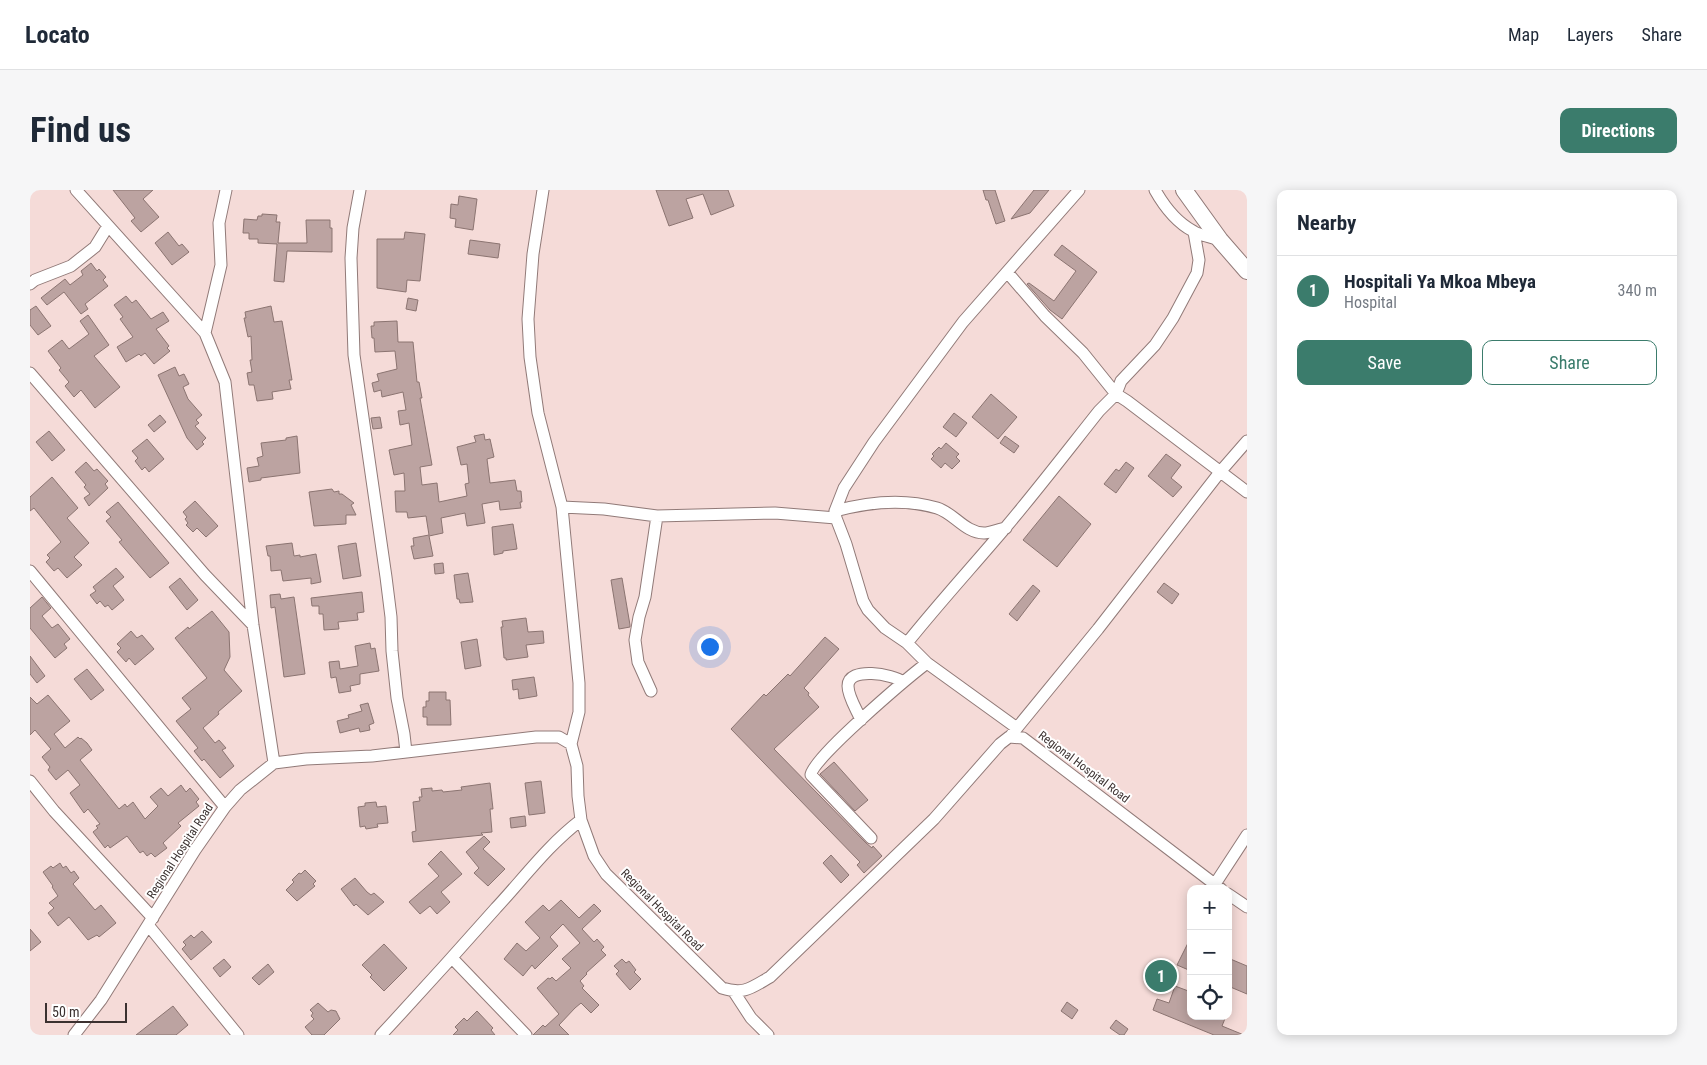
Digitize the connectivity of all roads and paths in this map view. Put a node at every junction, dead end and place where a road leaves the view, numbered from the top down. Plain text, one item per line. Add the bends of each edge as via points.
1 (76, 190) edge
2 (226, 190) edge
3 (360, 190) edge
4 (543, 190) edge
5 (1079, 190) edge
6 (1155, 190) edge
7 (1184, 190) edge
8 (108, 226) junction
9 (1194, 232) junction
10 (1220, 240) junction
11 (1247, 271) edge
12 (1007, 272) junction
13 (30, 284) edge
14 (205, 333) junction
15 (30, 373) edge
16 (1116, 394) junction
17 (1247, 441) edge
18 (1220, 472) junction
19 (1247, 492) edge
20 (562, 507) junction
21 (836, 514) junction
22 (657, 516) junction
23 (1006, 528) junction
24 (30, 571) edge
25 (253, 625) junction
26 (907, 643) junction
27 (928, 663) junction
28 (903, 682) junction
29 (651, 691) dead end
30 (861, 720) junction
31 (1013, 733) junction
32 (572, 744) junction
33 (406, 752) junction
34 (274, 763) junction
35 (30, 781) edge
36 (225, 807) junction
37 (581, 820) junction
38 (1247, 835) edge
39 (870, 838) dead end
40 (1217, 885) edge
41 (1219, 885) edge
42 (1232, 897) edge
43 (1247, 907) edge
44 (150, 922) junction
45 (452, 958) junction
46 (734, 992) junction
47 (74, 1035) edge
48 (238, 1035) edge
49 (381, 1035) edge
50 (526, 1035) edge
51 (768, 1035) edge

1 - 8 street
2 - 14 street via 219,223 221,264
3 - 33 street via 351,258 354,355 386,578 397,698
4 - 20 street via 533,254 529,347 538,413
5 - 12 street
6 - 9 street via 1169,211
7 - 10 highway
8 - 13 street via 95,247 71,266
8 - 14 street
9 - 10 street
9 - 16 street via 1199,260 1197,273 1155,345 1121,381
10 - 11 highway
12 - 16 street via 1044,316 1083,353
12 - 21 street via 963,322 874,442 844,488
14 - 25 street via 225,382
15 - 25 street
16 - 18 street
16 - 23 street
17 - 18 street
18 - 19 street
18 - 31 street
20 - 22 street
20 - 32 street via 579,683 579,712
21 - 22 street
21 - 23 street via 860,504 925,504 941,509 970,530 984,533
21 - 26 street, Regional Hospital Road via 865,606 885,628
22 - 29 street via 636,640 638,662
23 - 26 street
24 - 36 street
25 - 34 street
26 - 27 street, Regional Hospital Road
27 - 28 street
27 - 31 street, Regional Hospital Road
28 - 30 street
28 - 30 street via 880,674 856,674 850,679 848,686
30 - 39 street via 821,757 811,775
31 - 40 street, Regional Hospital Road
31 - 46 street via 934,819 770,977 748,990
32 - 33 street via 559,737 536,737
32 - 37 street, Regional Hospital Road
33 - 34 street
34 - 36 street, Regional Hospital Road via 240,790
35 - 44 street
36 - 44 street, Regional Hospital Road
37 - 45 street via 546,850
37 - 46 street, Regional Hospital Road via 594,856 606,874 722,988
38 - 41 street
42 - 43 street
44 - 47 street, Regional Hospital Road via 101,1000
44 - 48 street
45 - 49 street
45 - 50 street
46 - 51 street via 751,1018

